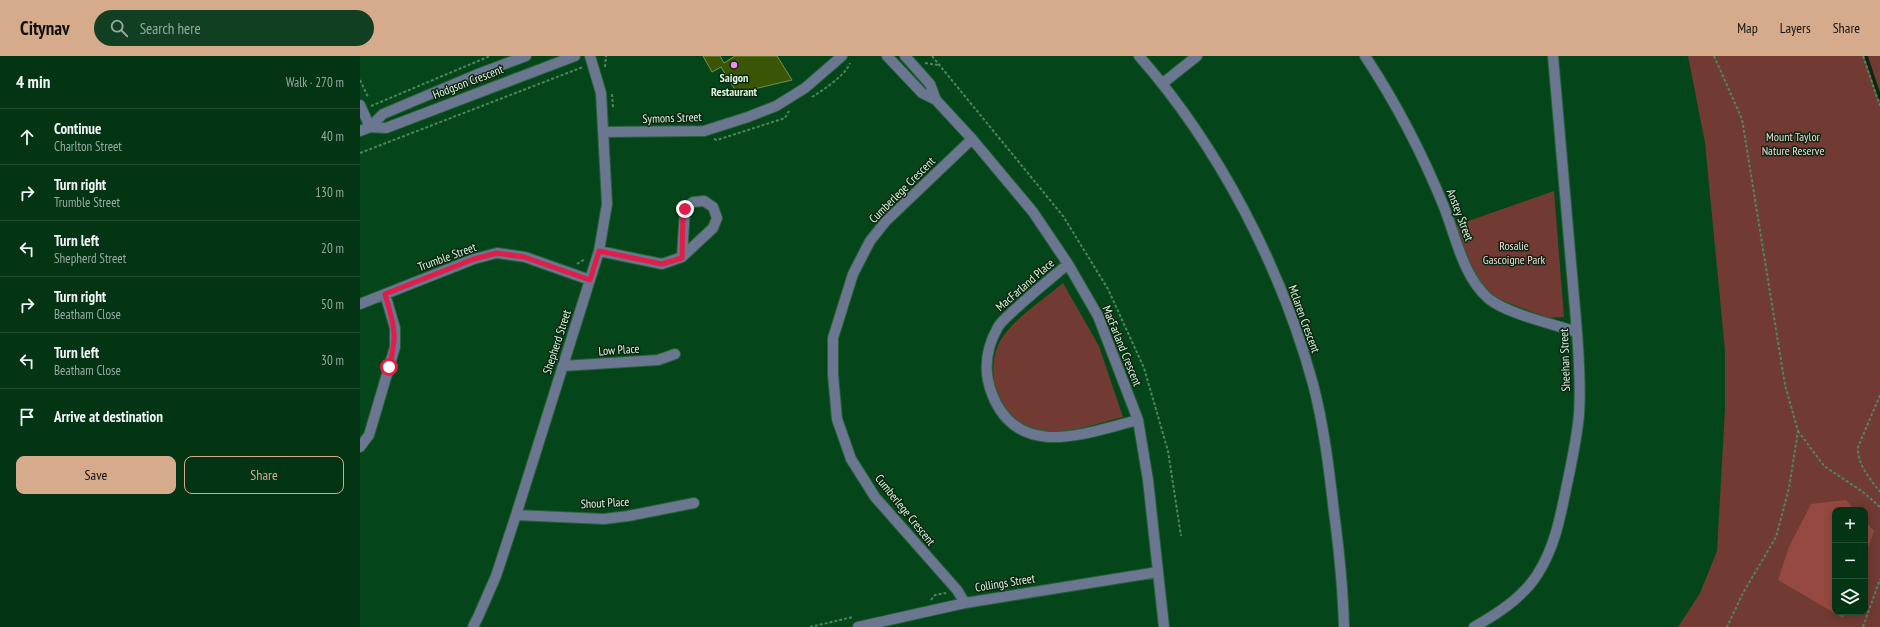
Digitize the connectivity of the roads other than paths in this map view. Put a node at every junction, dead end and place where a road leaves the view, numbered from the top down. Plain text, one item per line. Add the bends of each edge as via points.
1 (526, 56) edge
2 (575, 56) edge
3 (590, 56) edge
4 (842, 56) edge
5 (887, 56) edge
6 (906, 56) edge
7 (1140, 56) edge
8 (1197, 56) edge
9 (1365, 56) edge
10 (1553, 56) edge
11 (896, 66) junction
12 (1163, 83) junction
13 (936, 100) junction
14 (360, 105) edge
15 (370, 127) junction
16 (360, 131) edge
17 (603, 132) junction
18 (972, 139) junction
19 (599, 251) junction
20 (682, 258) junction
21 (1068, 264) junction
22 (590, 280) junction
23 (385, 294) junction
24 (360, 304) edge
25 (1577, 332) junction
26 (675, 354) dead end
27 (563, 366) junction
28 (1138, 420) junction
29 (360, 447) edge
30 (694, 503) dead end
31 (516, 515) junction
32 (1158, 572) junction
33 (965, 603) junction
34 (908, 616) junction
35 (473, 627) edge
36 (858, 627) edge
37 (904, 627) edge
38 (1164, 627) edge
39 (1344, 627) edge
40 (1474, 627) edge

1 - 15 street, Hodgson Crescent via 383,114
2 - 15 street, Hodgson Crescent via 386,128
3 - 17 street, Shepherd Street via 601,93
4 - 17 street, Symons Street via 805,88 776,106 704,131
5 - 11 street, MacFarland Crescent
6 - 11 street
6 - 13 street, MacFarland Crescent via 930,84
7 - 12 street, Mclaren Crescent
8 - 12 street
9 - 25 street, Anstey Street via 1419,153 1475,283 1490,299 1508,309
10 - 25 street, Sheehan Street
11 - 13 street, MacFarland Crescent via 922,93
12 - 39 street, Mclaren Crescent via 1218,165 1250,223 1288,308 1313,384 1328,455
13 - 18 street, MacFarland Crescent
14 - 15 street
15 - 16 street, Hodgson Crescent
17 - 19 street, Shepherd Street via 607,204
18 - 21 street, MacFarland Crescent via 1033,212
18 - 33 street, Cumberlege Crescent via 886,221 870,241 853,274 833,345 833,375 838,419 851,460 875,497 957,590
19 - 20 street via 662,264
19 - 22 street, Shepherd Street
20 - 20 street via 714,226 716,212 707,202 693,202 685,209
21 - 28 street, MacFarland Crescent via 1098,316
21 - 28 street, MacFarland Place via 998,325 990,343 986,364 988,385 995,403 1008,420 1025,432 1044,438 1068,437
22 - 23 street, Trumble Street via 524,257 497,253 474,259
22 - 27 street, Shepherd Street
23 - 24 street, Trumble Street
23 - 29 street via 395,328 395,347 369,435
25 - 40 street, Sheehan Street via 1579,415 1560,523 1550,552 1537,576 1518,596 1496,614
26 - 27 street, Low Place via 658,360
27 - 31 street, Shepherd Street
28 - 32 street, MacFarland Crescent via 1148,480
30 - 31 street, Shout Place via 604,519
31 - 35 street, Shepherd Street via 496,576
32 - 33 street, Collings Street
32 - 38 street, MacFarland Crescent
33 - 34 street, Collings Street
34 - 36 street, Collings Street
34 - 37 street

